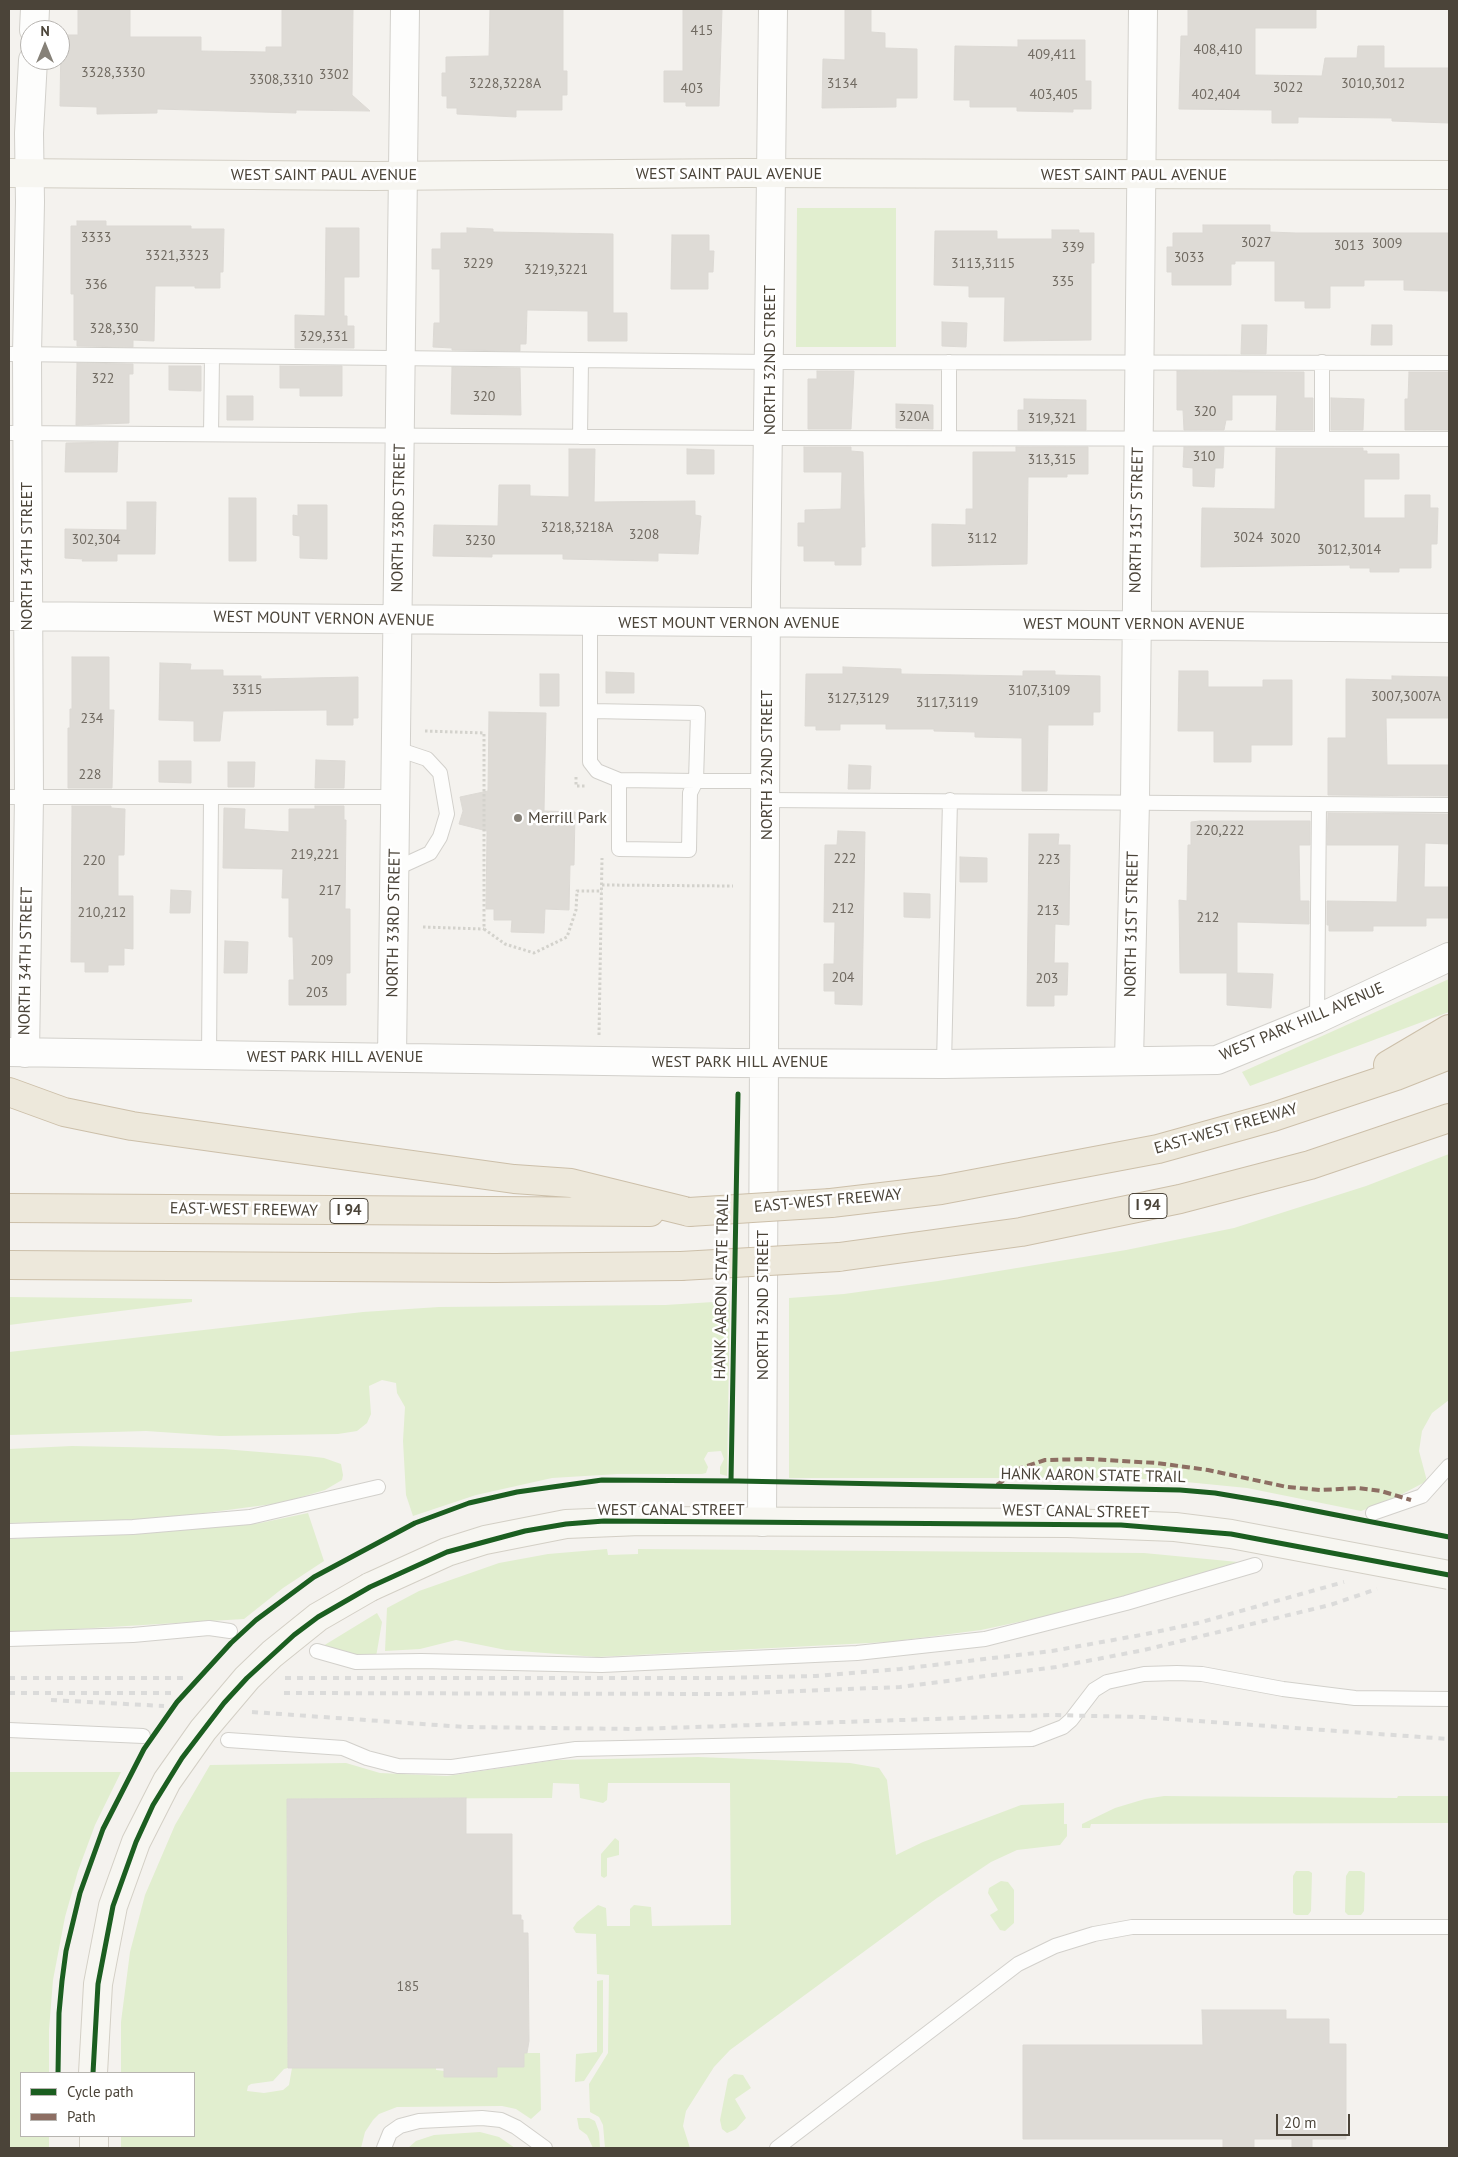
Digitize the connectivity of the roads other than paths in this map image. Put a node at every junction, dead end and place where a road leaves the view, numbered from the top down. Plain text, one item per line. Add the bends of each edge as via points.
1 (405, 9) edge
2 (772, 9) edge
3 (1143, 9) edge
4 (32, 70) edge
5 (19, 173) edge
6 (772, 173) junction
7 (1142, 175) junction
8 (1449, 175) edge
9 (404, 176) junction
10 (18, 354) edge
11 (212, 356) junction
12 (402, 358) junction
13 (580, 360) junction
14 (770, 362) junction
15 (949, 362) junction
16 (1138, 362) junction
17 (1322, 362) junction
18 (1449, 363) edge
19 (18, 433) edge
20 (211, 434) junction
21 (401, 435) junction
22 (580, 436) junction
23 (769, 438) junction
24 (949, 438) junction
25 (1138, 438) junction
26 (1322, 438) junction
27 (1449, 439) edge
28 (18, 616) edge
29 (399, 620) junction
30 (590, 622) junction
31 (767, 623) junction
32 (1136, 623) junction
33 (1449, 628) edge
34 (591, 712) junction
35 (397, 749) junction
36 (619, 780) junction
37 (696, 781) junction
38 (767, 791) junction
39 (19, 797) edge
40 (211, 797) junction
41 (396, 797) junction
42 (950, 800) junction
43 (1134, 801) junction
44 (1319, 804) junction
45 (1449, 805) edge
46 (395, 869) junction
47 (1449, 957) edge
48 (1316, 1019) junction
49 (1449, 1029) edge
50 (17, 1052) edge
51 (1449, 1055) edge
52 (209, 1057) junction
53 (392, 1058) junction
54 (1130, 1060) junction
55 (765, 1062) junction
56 (944, 1064) junction
57 (9, 1092) edge
58 (1334, 1097) junction
59 (1449, 1118) edge
60 (9, 1208) edge
61 (689, 1212) junction
62 (9, 1265) edge
63 (1449, 1466) edge
64 (378, 1488) dead end
65 (1373, 1513) dead end
66 (762, 1522) junction
67 (9, 1530) edge
68 (1255, 1565) dead end
69 (1449, 1575) edge
70 (230, 1632) dead end
71 (9, 1639) edge
72 (318, 1651) dead end
73 (1449, 1699) edge
74 (9, 1730) edge
75 (143, 1736) dead end
76 (228, 1740) dead end
77 (1449, 1927) edge
78 (93, 2072) edge
79 (384, 2148) edge
80 (545, 2148) edge
81 (777, 2148) edge

1 - 9 street, NORTH 33RD STREET
2 - 6 street, NORTH 32ND STREET
3 - 7 street, NORTH 31ST STREET
4 - 5 street, NORTH 34TH STREET via 29,132
5 - 9 street, WEST SAINT PAUL AVENUE
5 - 10 street, NORTH 34TH STREET
6 - 7 street, WEST SAINT PAUL AVENUE
6 - 9 street, WEST SAINT PAUL AVENUE
6 - 14 street, NORTH 32ND STREET
7 - 8 street, WEST SAINT PAUL AVENUE
7 - 16 street, NORTH 31ST STREET
9 - 12 street, NORTH 33RD STREET
10 - 11 lane
10 - 19 street, NORTH 34TH STREET
11 - 12 lane
11 - 20 lane
12 - 13 lane
12 - 21 street, NORTH 33RD STREET
13 - 14 lane
13 - 22 lane
14 - 15 lane
14 - 23 street, NORTH 32ND STREET
15 - 16 lane
15 - 24 lane
16 - 17 lane
16 - 25 street, NORTH 31ST STREET
17 - 18 lane
17 - 26 lane
19 - 20 lane
19 - 28 street, NORTH 34TH STREET
20 - 21 lane
21 - 22 lane
21 - 29 street, NORTH 33RD STREET via 396,586
22 - 23 lane
23 - 24 lane
23 - 31 street, NORTH 32ND STREET
24 - 25 lane
25 - 26 lane
25 - 32 street, NORTH 31ST STREET
26 - 27 lane
28 - 29 street, WEST MOUNT VERNON AVENUE
28 - 39 street, NORTH 34TH STREET
29 - 30 street, WEST MOUNT VERNON AVENUE
29 - 35 street, NORTH 33RD STREET
30 - 31 street, WEST MOUNT VERNON AVENUE
30 - 34 lane
31 - 32 street, WEST MOUNT VERNON AVENUE
31 - 38 street, NORTH 32ND STREET
32 - 33 street, WEST MOUNT VERNON AVENUE
32 - 43 street, NORTH 31ST STREET
34 - 36 lane via 590,762 597,772
34 - 37 lane via 698,713
35 - 41 street, NORTH 33RD STREET
35 - 46 lane via 427,759 440,773 447,814 440,837 430,853
36 - 37 lane
36 - 37 lane via 619,849 689,850 690,793
37 - 38 lane
38 - 42 lane
38 - 55 street, NORTH 32ND STREET
39 - 40 lane
39 - 50 street, NORTH 34TH STREET
40 - 41 lane
40 - 52 lane
41 - 46 street, NORTH 33RD STREET
42 - 43 lane
42 - 56 lane
43 - 44 lane
43 - 54 street, NORTH 31ST STREET
44 - 45 lane
44 - 48 lane
46 - 53 street, NORTH 33RD STREET
47 - 48 street, WEST PARK HILL AVENUE
48 - 54 street, WEST PARK HILL AVENUE via 1218,1060
49 - 58 highway
50 - 52 street, WEST PARK HILL AVENUE
51 - 58 highway, EAST-WEST FREEWAY / I 94
52 - 53 street, WEST PARK HILL AVENUE
53 - 55 street, WEST PARK HILL AVENUE
54 - 56 street, WEST PARK HILL AVENUE
55 - 56 street, WEST PARK HILL AVENUE
55 - 66 street, NORTH 32ND STREET
57 - 61 highway via 64,1112 132,1126 514,1179 571,1183
58 - 61 highway, EAST-WEST FREEWAY / I 94, bridge via 1218,1134 1158,1149 941,1190 831,1203
59 - 62 highway, I 94, bridge via 1310,1165 1180,1199 1020,1232 839,1256 680,1266
60 - 61 highway, EAST-WEST FREEWAY / I 94
63 - 65 lane via 1422,1496
64 - 67 lane via 250,1517 133,1527
66 - 69 street, WEST CANAL STREET, bridge via 1068,1523 1175,1528 1231,1534
66 - 78 street, WEST CANAL STREET, bridge via 604,1521 541,1528 485,1540 447,1552 370,1587 318,1617 272,1654 224,1703 167,1781 136,1842 113,1906 98,1984
68 - 72 lane via 985,1639 857,1653 602,1665 356,1662
70 - 71 lane via 208,1628 133,1635
73 - 76 lane via 1355,1698 1202,1674 1169,1673 1144,1674 1107,1682 1094,1690 1063,1727 1032,1739 576,1749 452,1767 398,1766 343,1748
74 - 75 lane
77 - 81 lane via 1132,1927 1055,1946 1018,1964
79 - 80 lane via 390,2133 400,2126 419,2121 482,2118 501,2120 516,2127

